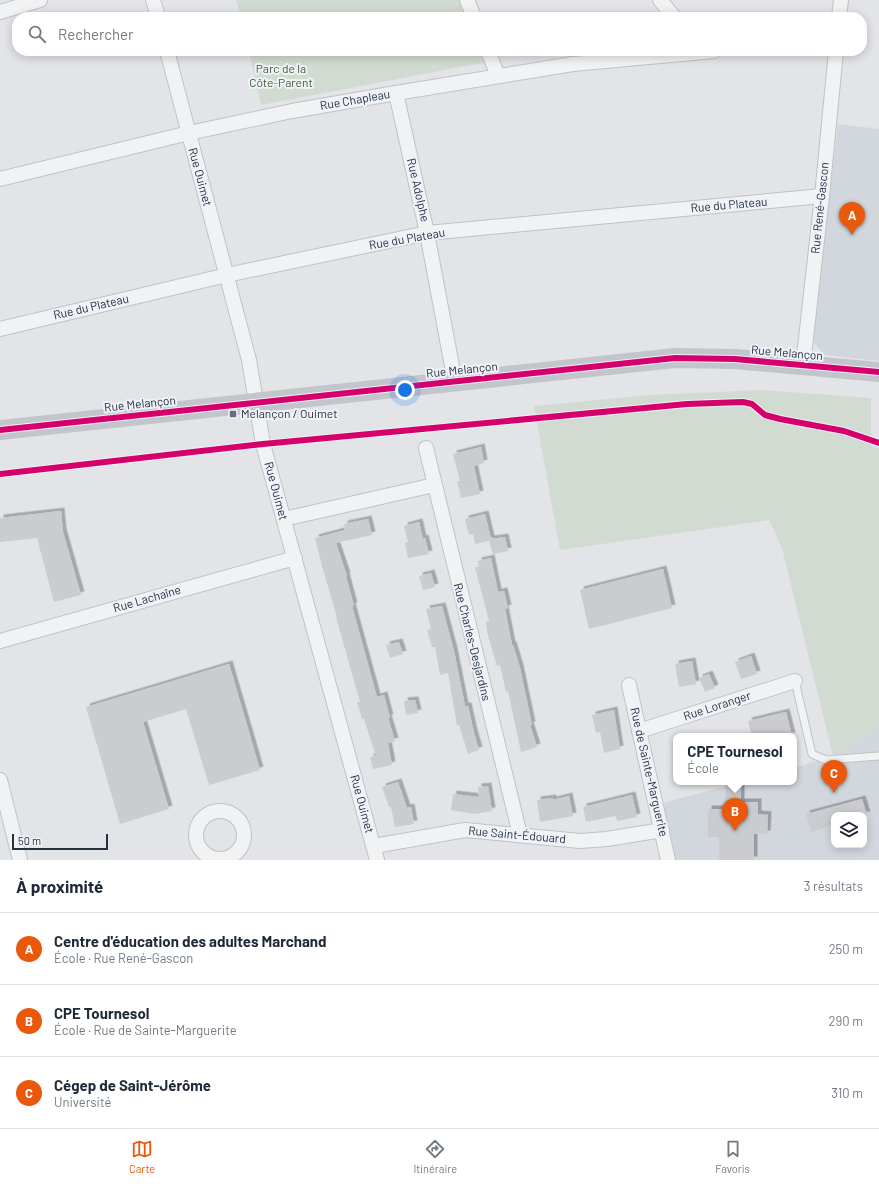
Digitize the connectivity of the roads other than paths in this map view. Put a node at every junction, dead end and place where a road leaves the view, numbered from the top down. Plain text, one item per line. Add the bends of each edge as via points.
1 (40, 0) edge
2 (153, 0) edge
3 (467, 0) edge
4 (660, 0) edge
5 (841, 0) edge
6 (0, 12) edge
7 (157, 12) edge
8 (472, 12) edge
9 (670, 12) edge
10 (840, 12) edge
11 (168, 56) edge
12 (490, 56) edge
13 (656, 56) edge
14 (836, 56) edge
15 (498, 76) junction
16 (396, 93) junction
17 (189, 132) junction
18 (0, 179) edge
19 (822, 196) junction
20 (427, 233) junction
21 (227, 276) junction
22 (0, 329) edge
23 (803, 365) junction
24 (879, 372) edge
25 (455, 382) junction
26 (257, 403) junction
27 (0, 430) edge
28 (426, 448) dead end
29 (434, 485) junction
30 (284, 519) junction
31 (294, 558) junction
32 (0, 641) edge
33 (795, 681) joint
34 (629, 685) dead end
35 (639, 731) junction
36 (879, 756) edge
37 (0, 780) edge
38 (662, 830) junction
39 (520, 835) junction
40 (374, 846) junction
41 (20, 860) edge
42 (377, 860) edge
43 (668, 860) edge

1 - 6 street
2 - 7 street
3 - 8 street
4 - 9 street
5 - 10 street
11 - 17 street, Rue Ouimet
12 - 15 street
13 - 15 street, Rue Chapleau via 572,64
14 - 19 street, Rue René-Gascon
15 - 16 street, Rue Chapleau
16 - 17 street, Rue Chapleau
16 - 20 street, Rue Adolphe
17 - 18 street, Rue Chapleau
17 - 21 street, Rue Ouimet
19 - 20 street, Rue du Plateau
19 - 23 street, Rue René-Gascon
20 - 21 street, Rue du Plateau
20 - 25 street, Rue Adolphe
21 - 22 street, Rue du Plateau
21 - 26 street, Rue Ouimet via 249,360
23 - 24 street, Rue Melançon
23 - 25 street, Rue Melançon via 735,359 675,358
25 - 26 street, Rue Melançon
26 - 27 street, Rue Melançon
26 - 30 street, Rue Ouimet via 263,444
28 - 29 street, Rue Charles-Desjardins
29 - 30 street
29 - 39 street, Rue Charles-Desjardins
30 - 31 street, Rue Ouimet
31 - 32 street, Rue Lachaîne
31 - 40 street, Rue Ouimet
33 - 35 street, Rue Loranger
33 - 36 lane via 812,754 826,760
34 - 35 street, Rue de Sainte-Marguerite
35 - 38 street, Rue de Sainte-Marguerite
37 - 41 street
38 - 39 street, Rue Saint-Édouard via 607,839 580,840
38 - 43 street, Rue de Sainte-Marguerite
39 - 40 street, Rue Saint-Édouard via 465,830
40 - 42 street, Rue Ouimet

